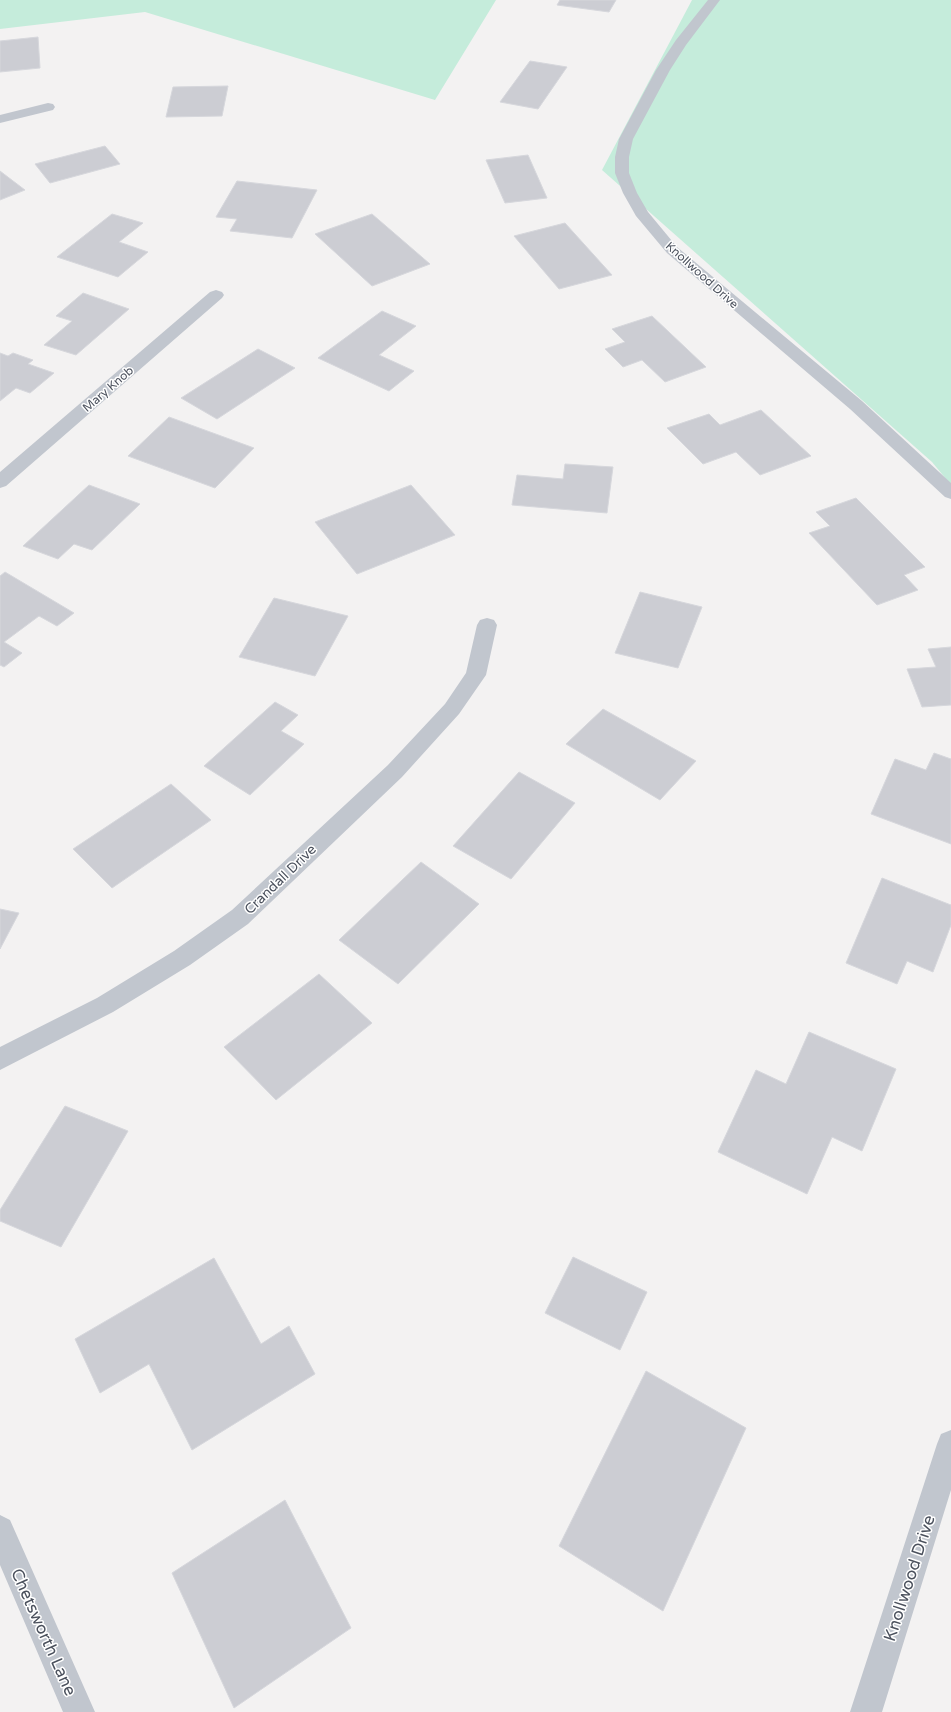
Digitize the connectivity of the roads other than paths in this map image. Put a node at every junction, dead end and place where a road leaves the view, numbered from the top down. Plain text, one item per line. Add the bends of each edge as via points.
1 (714, 0) edge
2 (48, 107) dead end
3 (0, 118) edge
4 (216, 295) dead end
5 (0, 482) edge
6 (951, 493) edge
7 (487, 625) dead end
8 (0, 1059) edge
9 (951, 1444) edge
10 (0, 1530) edge
11 (79, 1712) edge
12 (866, 1712) edge

1 - 6 street, Knollwood Drive via 667,65 626,139 622,172 630,193 641,213 672,250 856,406
2 - 3 street
4 - 5 street, Mary Knob
7 - 8 street, Crandall Drive via 476,675 452,709 395,771 240,917 182,958 105,1005
9 - 12 street, Knollwood Drive
10 - 11 street, Chetsworth Lane

